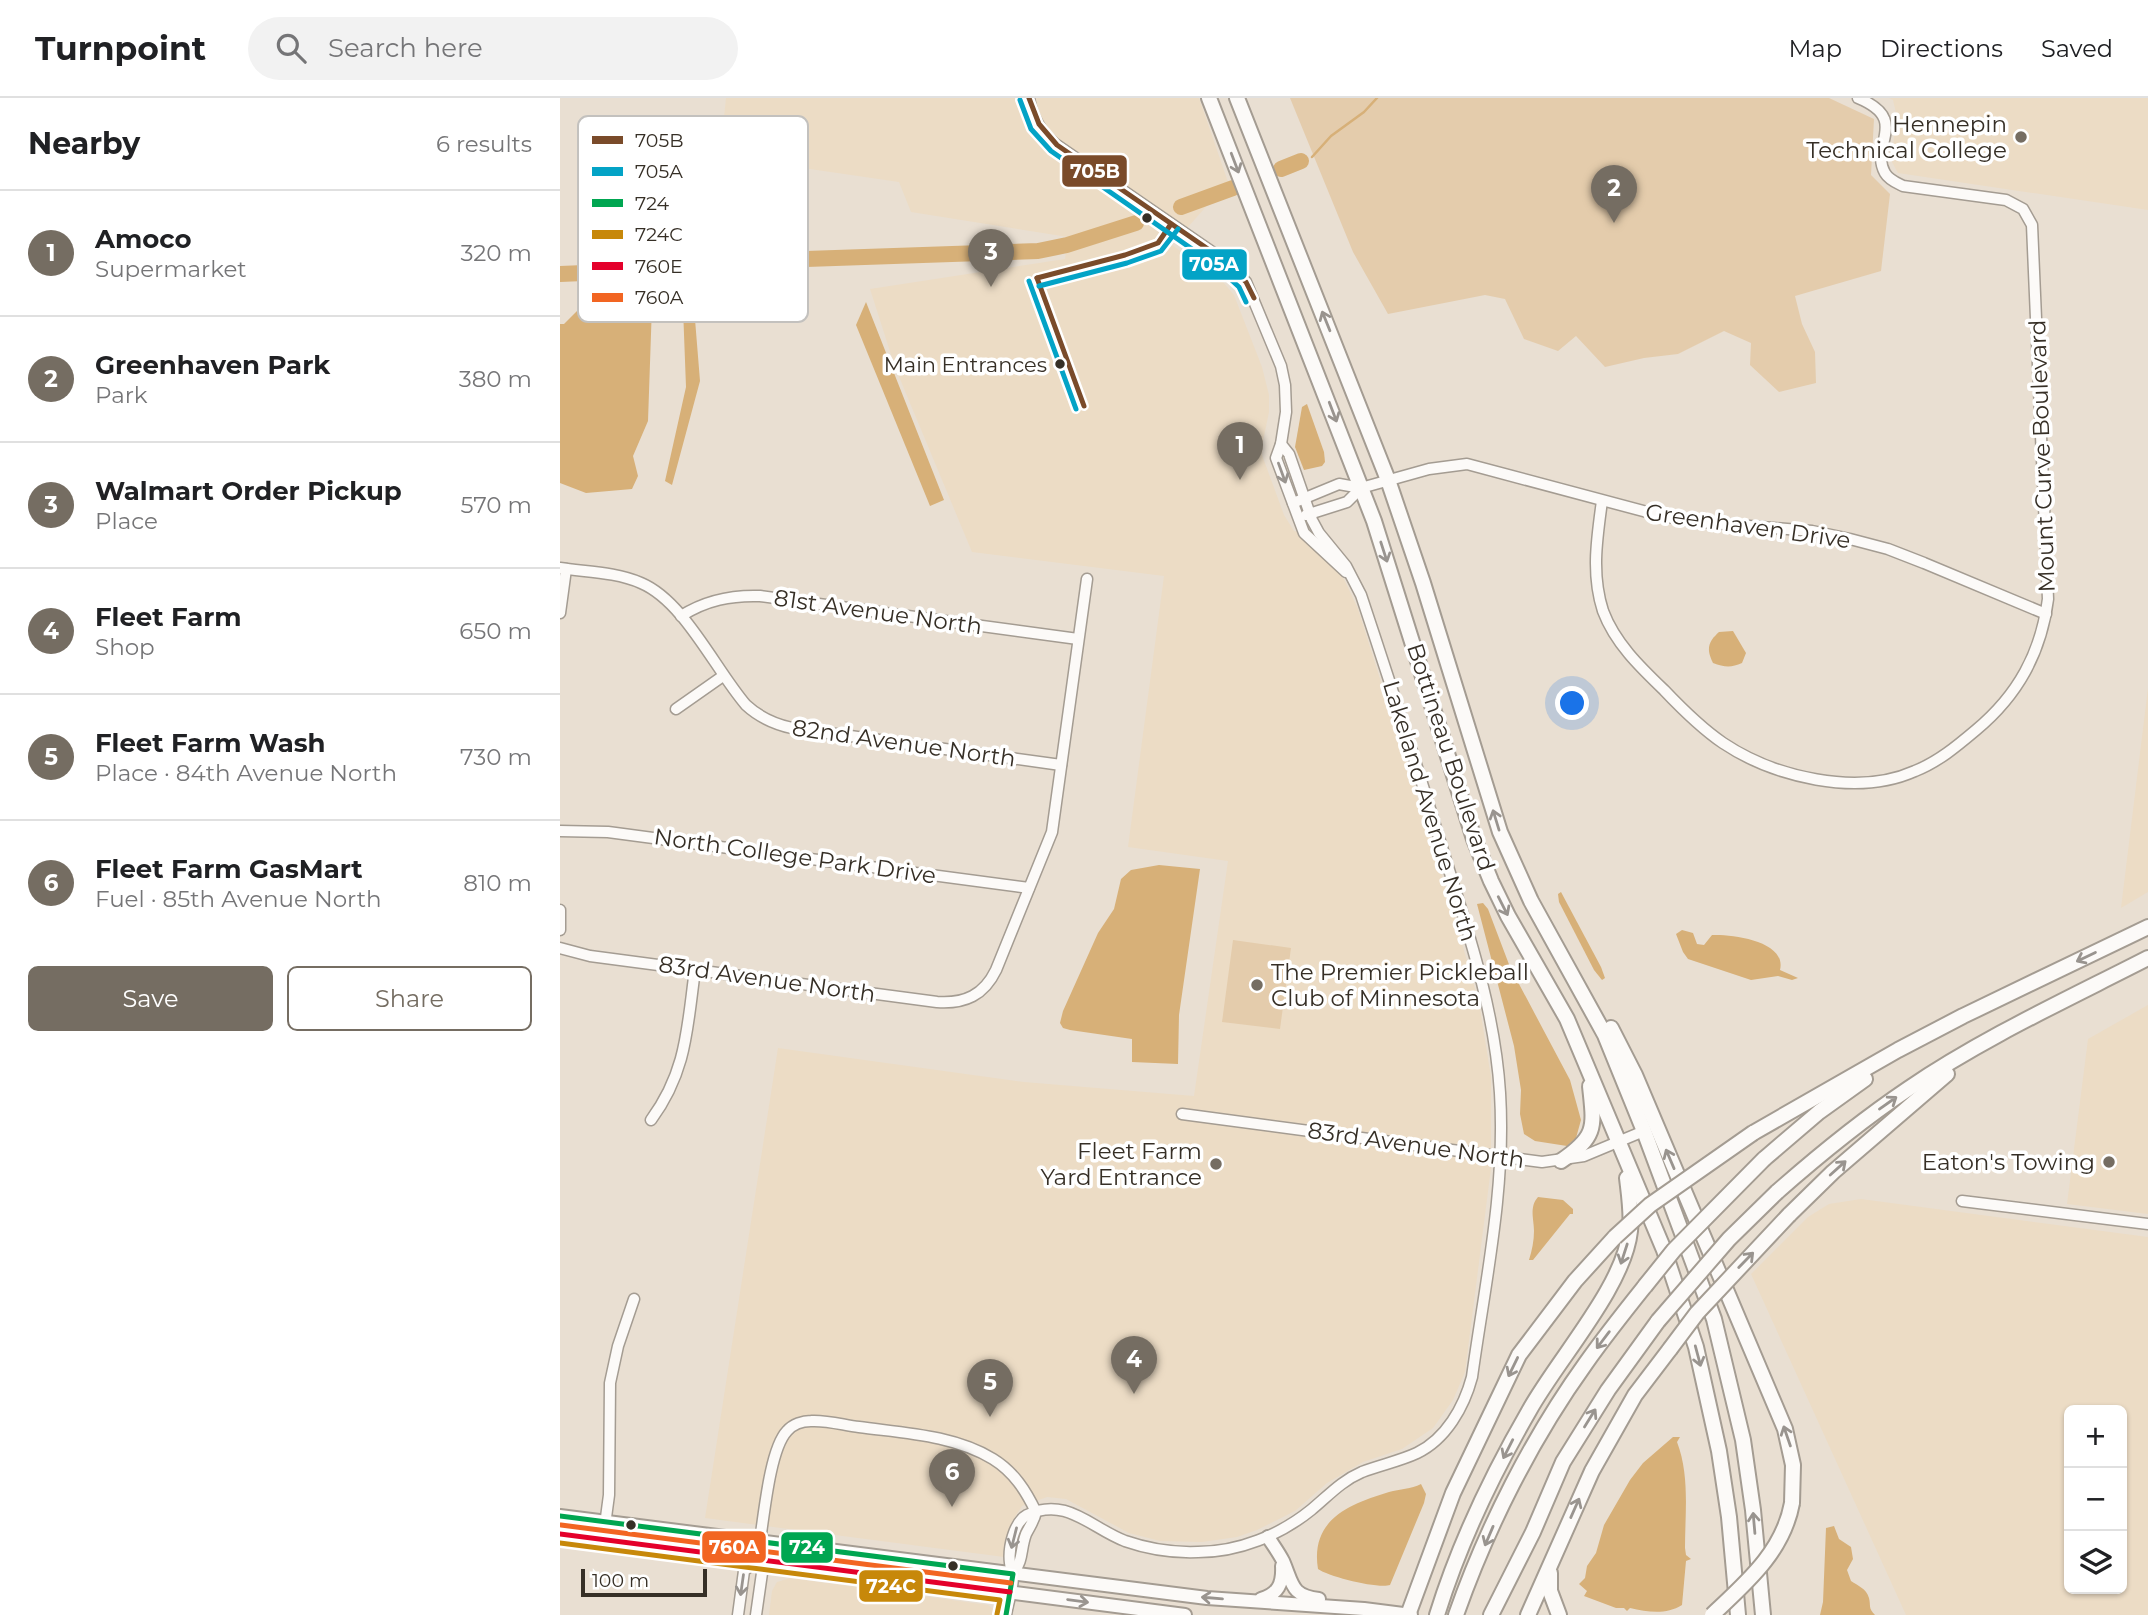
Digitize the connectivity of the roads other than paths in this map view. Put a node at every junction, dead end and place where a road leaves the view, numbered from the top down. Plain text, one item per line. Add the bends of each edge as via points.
1 (1029, 98) edge
2 (1209, 98) edge
3 (1237, 98) edge
4 (1858, 98) edge
5 (1281, 444) junction
6 (1388, 480) junction
7 (1361, 488) junction
8 (1304, 498) junction
9 (1602, 500) junction
10 (1293, 503) junction
11 (1310, 514) junction
12 (1298, 517) junction
13 (563, 569) edge
14 (1349, 574) junction
15 (1087, 579) dead end
16 (560, 613) edge
17 (2046, 614) junction
18 (681, 616) junction
19 (1078, 639) junction
20 (723, 676) junction
21 (676, 709) dead end
22 (1061, 765) junction
23 (560, 831) edge
24 (1029, 888) junction
25 (560, 910) edge
26 (2148, 927) edge
27 (560, 930) edge
28 (560, 948) edge
29 (2148, 958) edge
30 (1570, 969) junction
31 (695, 970) junction
32 (1963, 1016) junction
33 (1985, 1044) junction
34 (1588, 1070) junction
35 (1182, 1114) dead end
36 (652, 1121) dead end
37 (1644, 1131) junction
38 (1619, 1142) junction
39 (1501, 1156) junction
40 (1561, 1161) junction
41 (1626, 1163) junction
42 (1962, 1201) dead end
43 (2148, 1224) edge
44 (634, 1299) dead end
45 (1036, 1512) junction
46 (560, 1516) edge
47 (606, 1522) junction
48 (560, 1534) edge
49 (1268, 1536) junction
50 (603, 1540) junction
51 (760, 1542) junction
52 (757, 1559) junction
53 (1282, 1559) junction
54 (1550, 1565) junction
55 (1013, 1574) junction
56 (1010, 1592) junction
57 (1255, 1601) junction
58 (1364, 1609) junction
59 (1439, 1609) edge
60 (1458, 1610) edge
61 (1492, 1613) edge
62 (738, 1615) edge
63 (756, 1615) edge
64 (1006, 1615) edge
65 (1185, 1615) edge
66 (1409, 1615) edge
67 (1528, 1615) edge
68 (1559, 1615) edge
69 (1712, 1615) edge
70 (1738, 1615) edge
71 (1763, 1615) edge

1 - 5 street, Lakeland Avenue North via 1038,125 1054,143 1222,258 1246,282 1285,385
2 -> 7 highway, Bottineau Boulevard
6 -> 3 highway, Bottineau Boulevard
4 - 17 street, Mount Curve Boulevard via 1876,106 1884,118 1882,163 1891,180 1903,186 2015,203 2032,225 2049,585
5 - 8 street, Lakeland Avenue North
5 -> 10 street, Lakeland Avenue North via 1276,458
6 - 7 street, Greenhaven Drive
6 - 9 street, Greenhaven Drive via 1467,464
30 -> 6 highway, Bottineau Boulevard via 1531,901 1500,832
7 - 8 street via 1339,484
7 - 11 street via 1346,502
7 -> 34 highway, Bottineau Boulevard via 1474,839 1491,881 1567,1019
8 - 10 street
8 - 11 street, Lakeland Avenue North
9 - 17 street, Greenhaven Drive via 1700,522 1812,531 1850,539 1888,549
9 - 17 street, Mount Curve Boulevard via 1597,588 1627,652 1683,710 1724,744 1804,777 1872,783 1912,773 1937,760 1990,718 2018,686 2038,645
10 - 12 street, Lakeland Avenue North
11 - 12 street
11 - 14 street, Lakeland Avenue North
12 - 14 street, Lakeland Avenue North via 1309,539
13 - 16 street
13 - 18 street, 82nd Avenue North via 642,583 669,601
14 - 39 street, Lakeland Avenue North via 1375,635 1486,995 1498,1064
15 - 19 street
18 - 19 street, 81st Avenue North via 719,599 760,596
18 - 20 street, 82nd Avenue North
19 - 22 street
20 - 21 street
20 - 22 street, 82nd Avenue North via 746,705 775,724
22 - 24 street via 1052,832
23 - 24 street, North College Park Drive via 608,832
24 - 31 street, 83rd Avenue North via 991,979 963,1001 937,1002
25 - 27 street
26 -> 32 highway
28 - 31 street, 83rd Avenue North
29 - 33 highway
30 - 37 highway, Bottineau Boulevard via 1605,1035
69 -> 30 highway, bridge via 1771,1555 1791,1503 1790,1445 1634,1075 1611,1028
31 - 36 street via 682,1062
32 -> 60 highway, bridge via 1819,1112 1764,1159 1674,1250 1585,1364 1535,1445
32 -> 66 highway, bridge via 1754,1133 1650,1205 1615,1237 1519,1355 1453,1493
54 -> 33 highway, bridge via 1613,1431 1697,1313 1833,1172
61 -> 33 highway, bridge via 1563,1462 1608,1390 1658,1321 1729,1239 1777,1192 1874,1112
34 - 38 highway, Bottineau Boulevard
34 - 40 highway via 1591,1133
35 - 39 street, 83rd Avenue North
37 - 38 street, 83rd Avenue North
71 -> 37 highway, Bottineau Boulevard via 1743,1440 1714,1319
38 - 40 street, 83rd Avenue North
38 - 41 highway, Bottineau Boulevard
39 - 40 street, 83rd Avenue North
39 - 49 street, Lakeland Avenue North via 1472,1377 1458,1412 1420,1452 1346,1480 1298,1520
41 -> 59 highway via 1631,1229 1620,1268 1510,1445
41 -> 70 highway, Bottineau Boulevard via 1664,1250 1696,1347 1728,1507
42 - 43 street
44 - 47 street via 610,1383
45 - 49 street, Lakeland Avenue North via 1048,1507 1062,1509 1123,1540 1162,1551 1219,1550
45 - 51 street via 1027,1493 1003,1466 958,1444 821,1421 799,1423 778,1445
45 - 55 street via 1021,1563
46 - 47 main road
47 - 50 street
47 - 51 main road
48 - 50 main road
49 - 53 main road
50 - 52 main road
51 - 52 street
51 - 55 main road
52 - 56 main road
52 -> 62 street via 744,1571
52 - 63 street via 762,1573
53 - 57 main road via 1283,1576 1277,1590
53 - 58 main road via 1292,1585 1303,1596
54 - 67 highway
54 - 68 highway via 1550,1591
55 - 56 street
57 -> 55 main road
56 - 64 street
56 -> 65 main road
57 - 58 main road
58 - 66 main road

